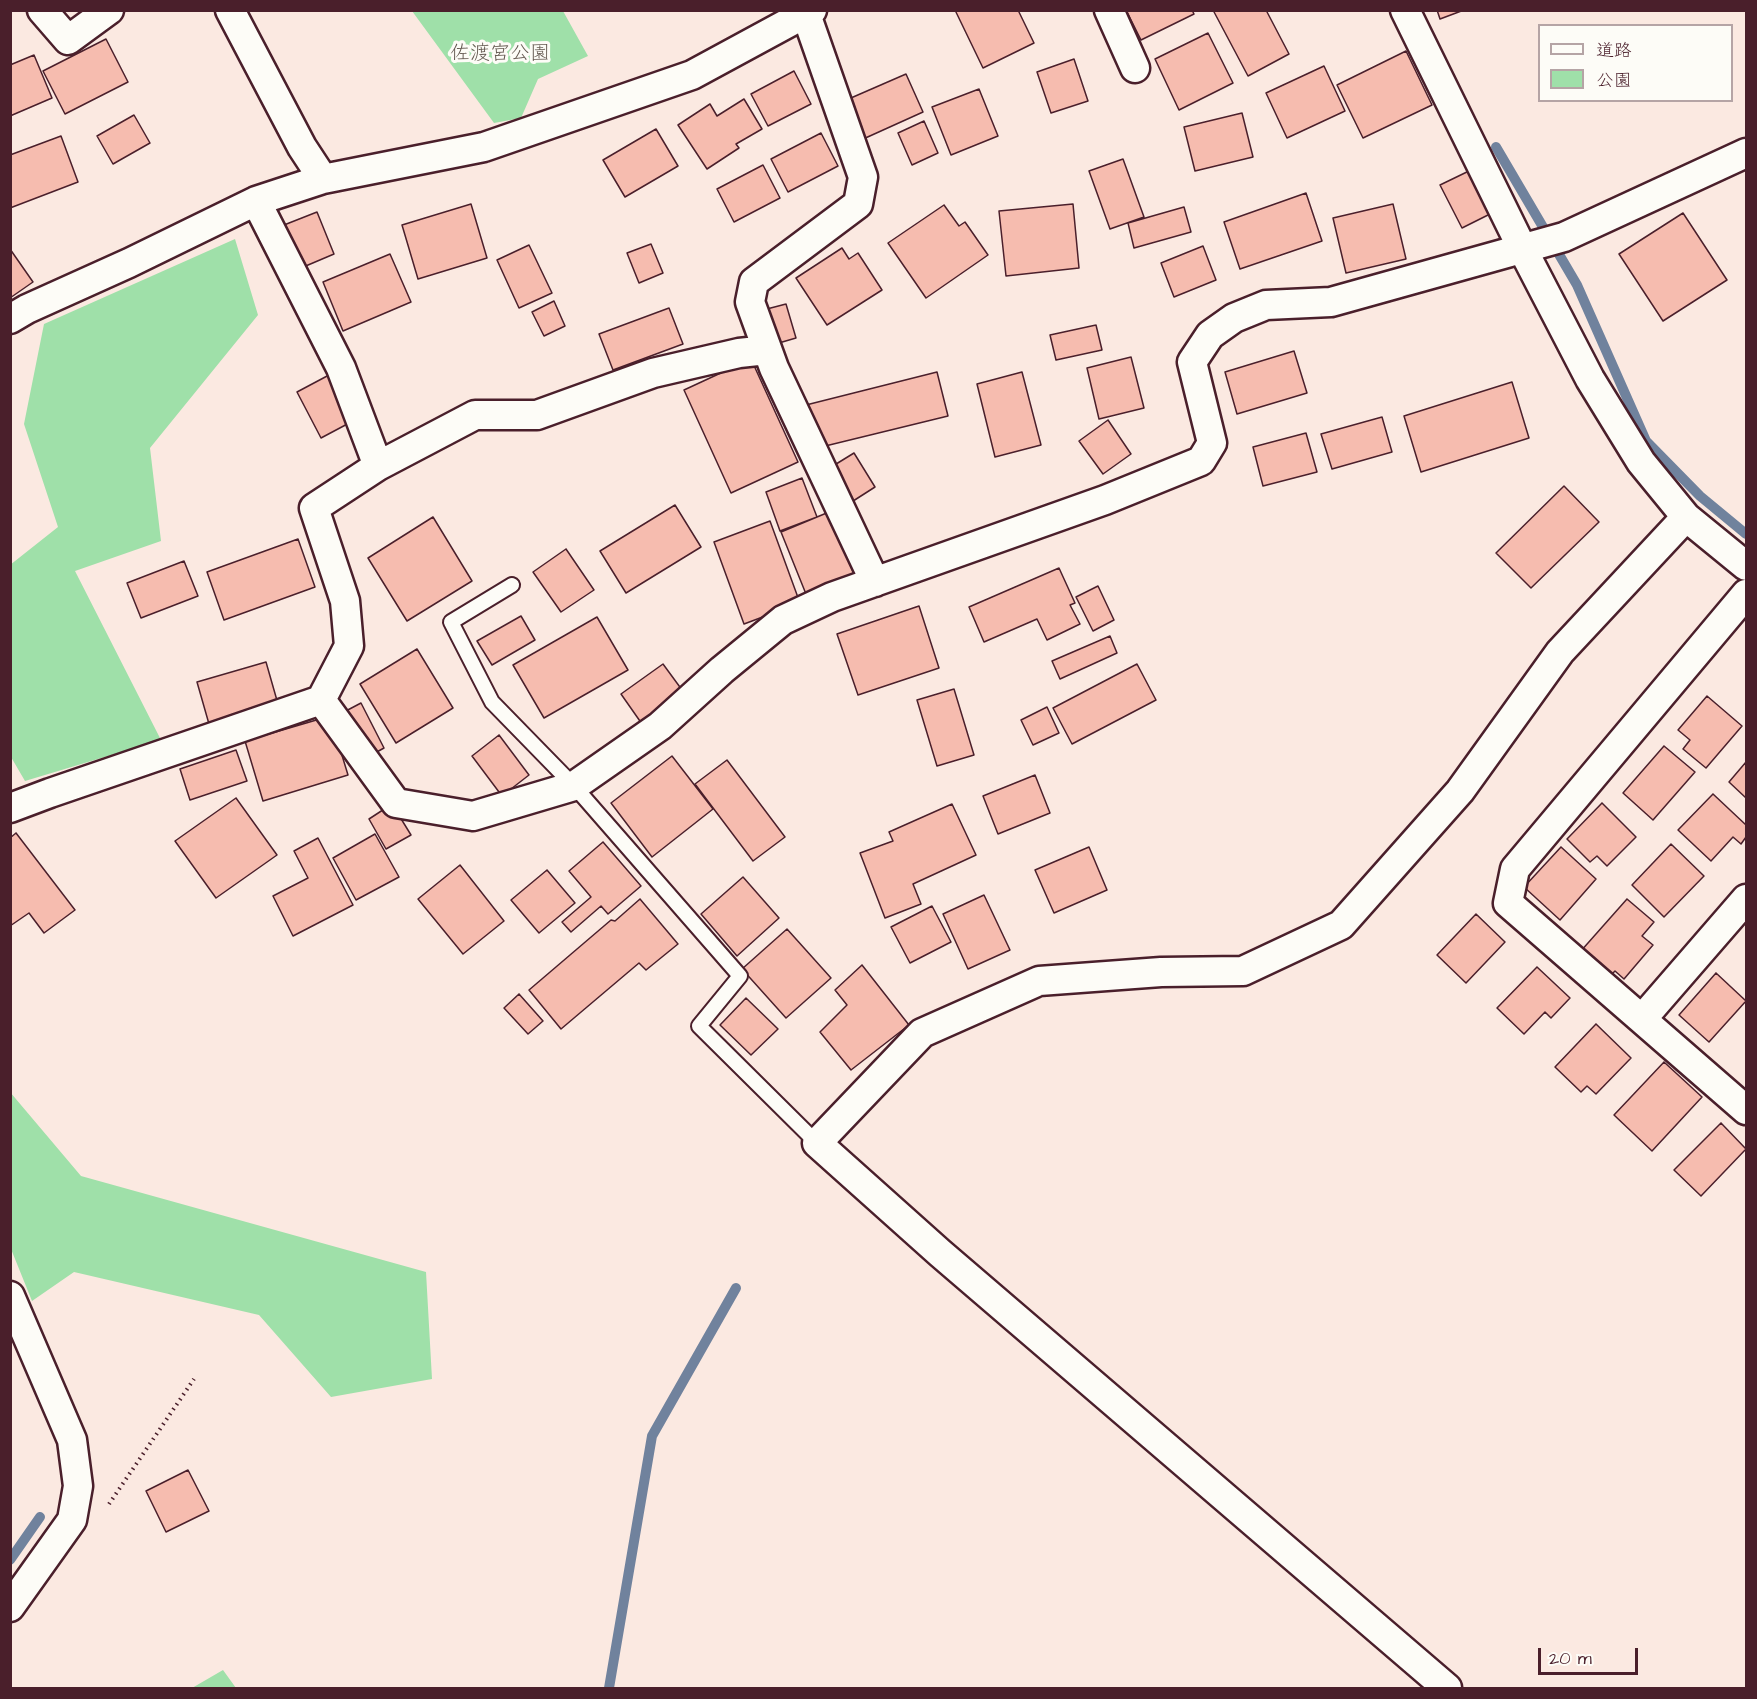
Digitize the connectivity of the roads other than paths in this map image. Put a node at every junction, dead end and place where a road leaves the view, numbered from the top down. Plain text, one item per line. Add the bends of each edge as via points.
1 (42, 10) edge
2 (109, 10) edge
3 (230, 10) edge
4 (1109, 10) edge
5 (1406, 10) edge
6 (809, 12) edge
7 (1136, 68) dead end
8 (1746, 153) edge
9 (323, 179) junction
10 (256, 201) junction
11 (1523, 250) junction
12 (10, 320) edge
13 (767, 350) junction
14 (378, 466) junction
15 (1686, 517) junction
16 (1746, 566) edge
17 (875, 582) junction
18 (512, 585) dead end
19 (1746, 594) edge
20 (321, 700) junction
21 (574, 786) junction
22 (10, 808) edge
23 (1746, 898) edge
24 (1642, 1019) junction
25 (1746, 1110) edge
26 (817, 1143) junction
27 (10, 1296) edge
28 (10, 1607) edge
29 (1447, 1689) edge

1 - 2 street via 68,40
3 - 9 street
4 - 7 street
5 - 11 street
6 - 9 street via 692,75 484,147
6 - 13 street via 863,177 858,204 754,282 750,302
8 - 11 street via 1564,237
9 - 10 street
10 - 12 street
10 - 14 street via 341,368
11 - 15 street via 1596,388 1641,462
11 - 17 street via 1331,302 1266,305 1234,318 1210,335 1192,362 1212,444 1201,461 1105,500
13 - 14 street via 740,352 653,373 537,415 475,415
13 - 17 street
14 - 20 street via 314,508 345,601 349,646
15 - 16 street
15 - 26 street via 1560,652 1460,791 1341,926 1243,971 1161,972 1039,981 922,1033
17 - 21 street via 783,621 660,726
18 - 21 lane via 451,622 492,702
19 - 24 street via 1515,869 1508,903
20 - 21 street via 396,802 472,816
20 - 22 street
21 - 26 lane via 740,976 699,1026
23 - 24 street
24 - 25 street
26 - 29 street
27 - 28 street via 72,1440 78,1486 72,1520

